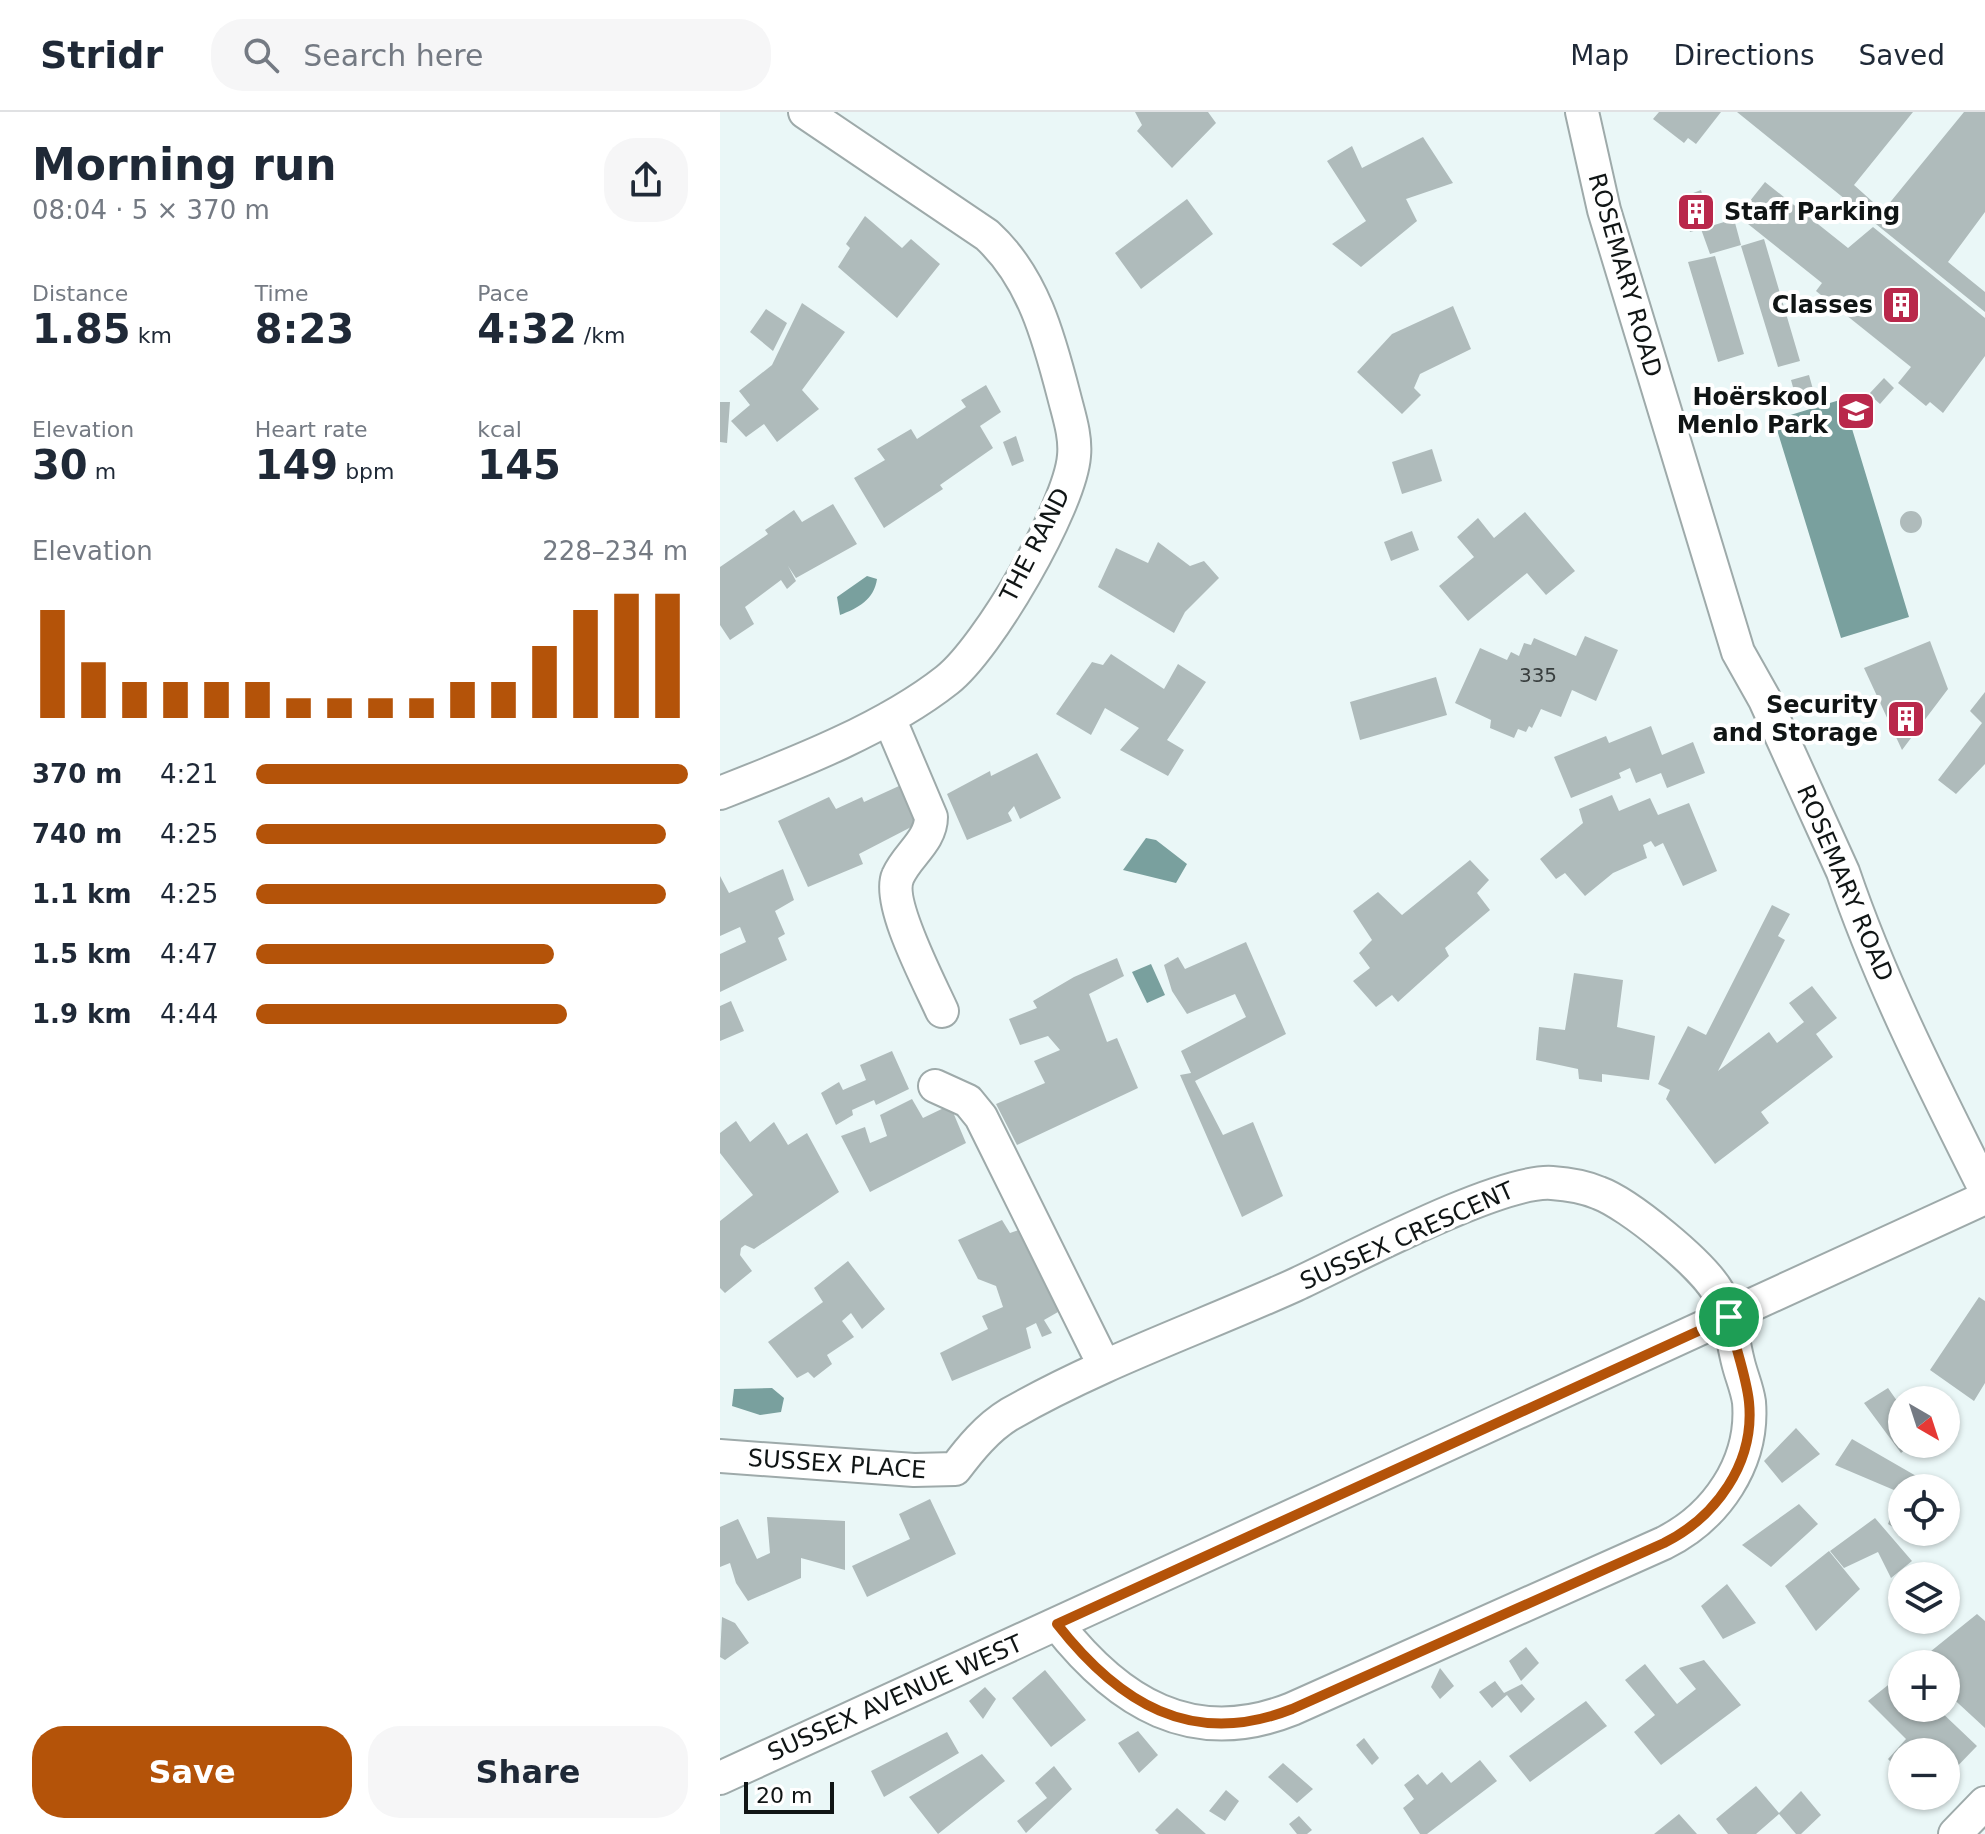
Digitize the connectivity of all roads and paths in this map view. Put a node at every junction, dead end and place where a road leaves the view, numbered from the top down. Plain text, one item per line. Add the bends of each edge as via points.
1 (805, 112) edge
2 (1582, 112) edge
3 (889, 718) junction
4 (720, 793) edge
5 (942, 1011) dead end
6 (935, 1086) dead end
7 (1985, 1189) edge
8 (1985, 1198) edge
9 (1729, 1317) junction
10 (1104, 1365) junction
11 (720, 1456) edge
12 (955, 1469) joint
13 (1057, 1624) junction
14 (720, 1778) edge
15 (1985, 1803) edge
16 (1955, 1834) edge

1 - 3 street, THE RAND via 987,235 1010,258 1038,309 1073,433 1074,454 1061,502 986,634 963,667
2 - 7 street, ROSEMARY ROAD via 1604,210 1738,652 1772,714 1889,990
3 - 4 street, THE RAND
3 - 5 street via 931,817 931,828 897,876 897,905
6 - 10 street via 968,1101 981,1117
8 - 9 street, SUSSEX AVENUE WEST
9 - 10 street, SUSSEX CRESCENT via 1708,1278 1621,1204 1598,1192 1532,1183 1485,1198
9 - 13 street, SUSSEX AVENUE WEST
9 - 13 street, SUSSEX CRESCENT via 1749,1401 1742,1458 1711,1510 1664,1543 1292,1709 1252,1720 1197,1721 1149,1707 1114,1686
10 - 12 street, SUSSEX CRESCENT via 1008,1416 971,1447
11 - 12 street, SUSSEX PLACE
13 - 14 street, SUSSEX AVENUE WEST
15 - 16 street

